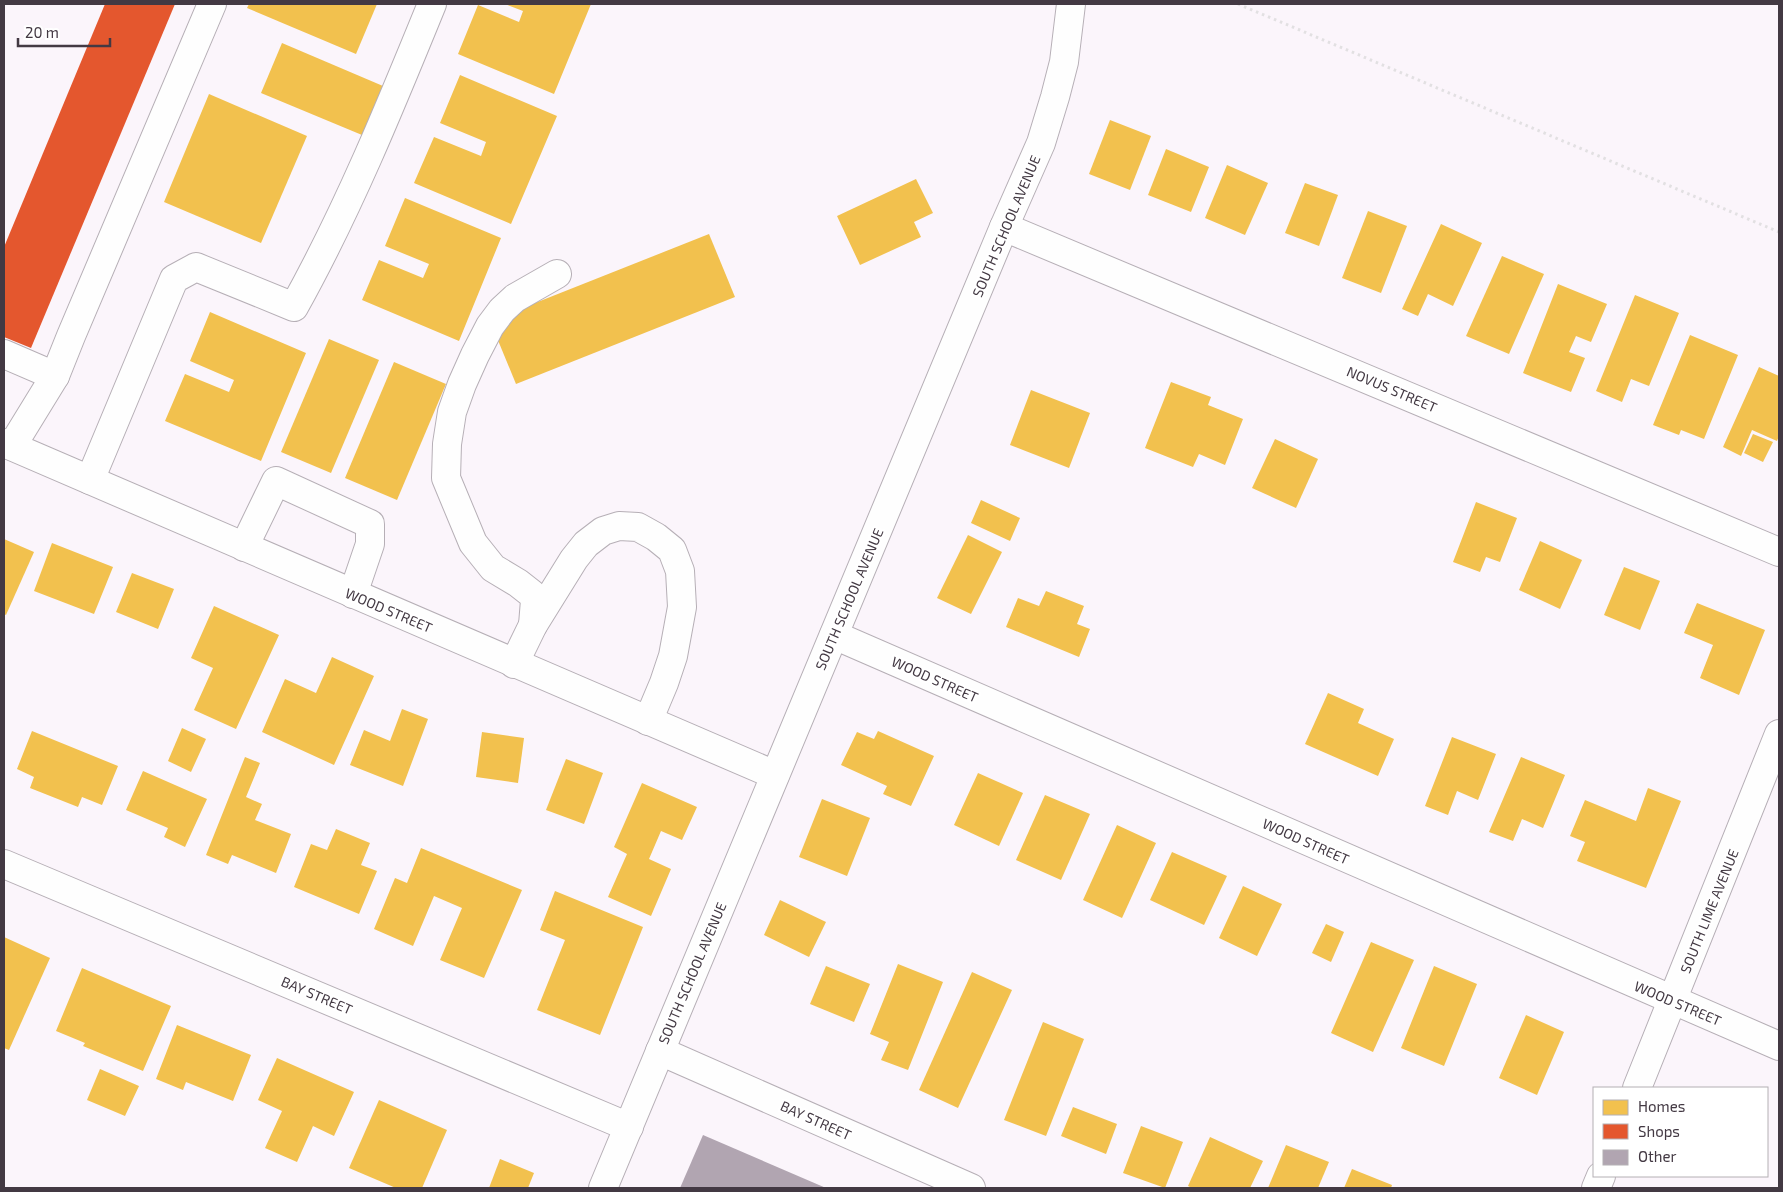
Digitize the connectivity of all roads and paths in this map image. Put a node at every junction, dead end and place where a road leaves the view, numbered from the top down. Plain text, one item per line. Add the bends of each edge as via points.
1 (212, 4) edge
2 (432, 4) edge
3 (1071, 4) edge
4 (1238, 4) edge
5 (1004, 227) junction
6 (1779, 232) edge
7 (557, 274) dead end
8 (4, 354) edge
9 (56, 376) junction
10 (8, 445) edge
11 (90, 480) junction
12 (244, 547) junction
13 (1779, 552) edge
14 (353, 594) junction
15 (533, 625) junction
16 (834, 635) junction
17 (514, 664) junction
18 (648, 721) junction
19 (1779, 734) edge
20 (775, 775) junction
21 (4, 864) edge
22 (1673, 1001) junction
23 (1779, 1046) edge
24 (660, 1051) junction
25 (1637, 1087) edge
26 (629, 1126) junction
27 (603, 1188) edge
28 (971, 1188) edge

1 - 9 street
2 - 11 street via 364,168 294,308 196,267 174,279
3 - 5 street, SOUTH SCHOOL AVENUE via 1064,62 1055,97 1041,143
4 - 6 path
5 - 13 street, NOVUS STREET
5 - 16 street, SOUTH SCHOOL AVENUE
7 - 15 street via 515,298 490,326 462,384 452,412 447,444 446,478 474,543 494,568 532,594 536,600
8 - 9 street
9 - 10 street
10 - 11 street, WOOD STREET
11 - 12 street, WOOD STREET
12 - 14 street, WOOD STREET
12 - 14 street via 276,481 370,524 370,544
14 - 17 street, WOOD STREET
15 - 17 street
15 - 18 street via 574,559 603,531 619,526 638,527 672,550 680,571 682,607 673,656
16 - 20 street, SOUTH SCHOOL AVENUE
16 - 22 street, WOOD STREET
17 - 18 street, WOOD STREET
18 - 20 street, WOOD STREET
19 - 22 street, SOUTH LIME AVENUE
20 - 24 street, SOUTH SCHOOL AVENUE
21 - 26 street, BAY STREET
22 - 23 street, WOOD STREET
22 - 25 street, SOUTH LIME AVENUE
24 - 26 street, SOUTH SCHOOL AVENUE
24 - 28 street, BAY STREET
26 - 27 street, SOUTH SCHOOL AVENUE

